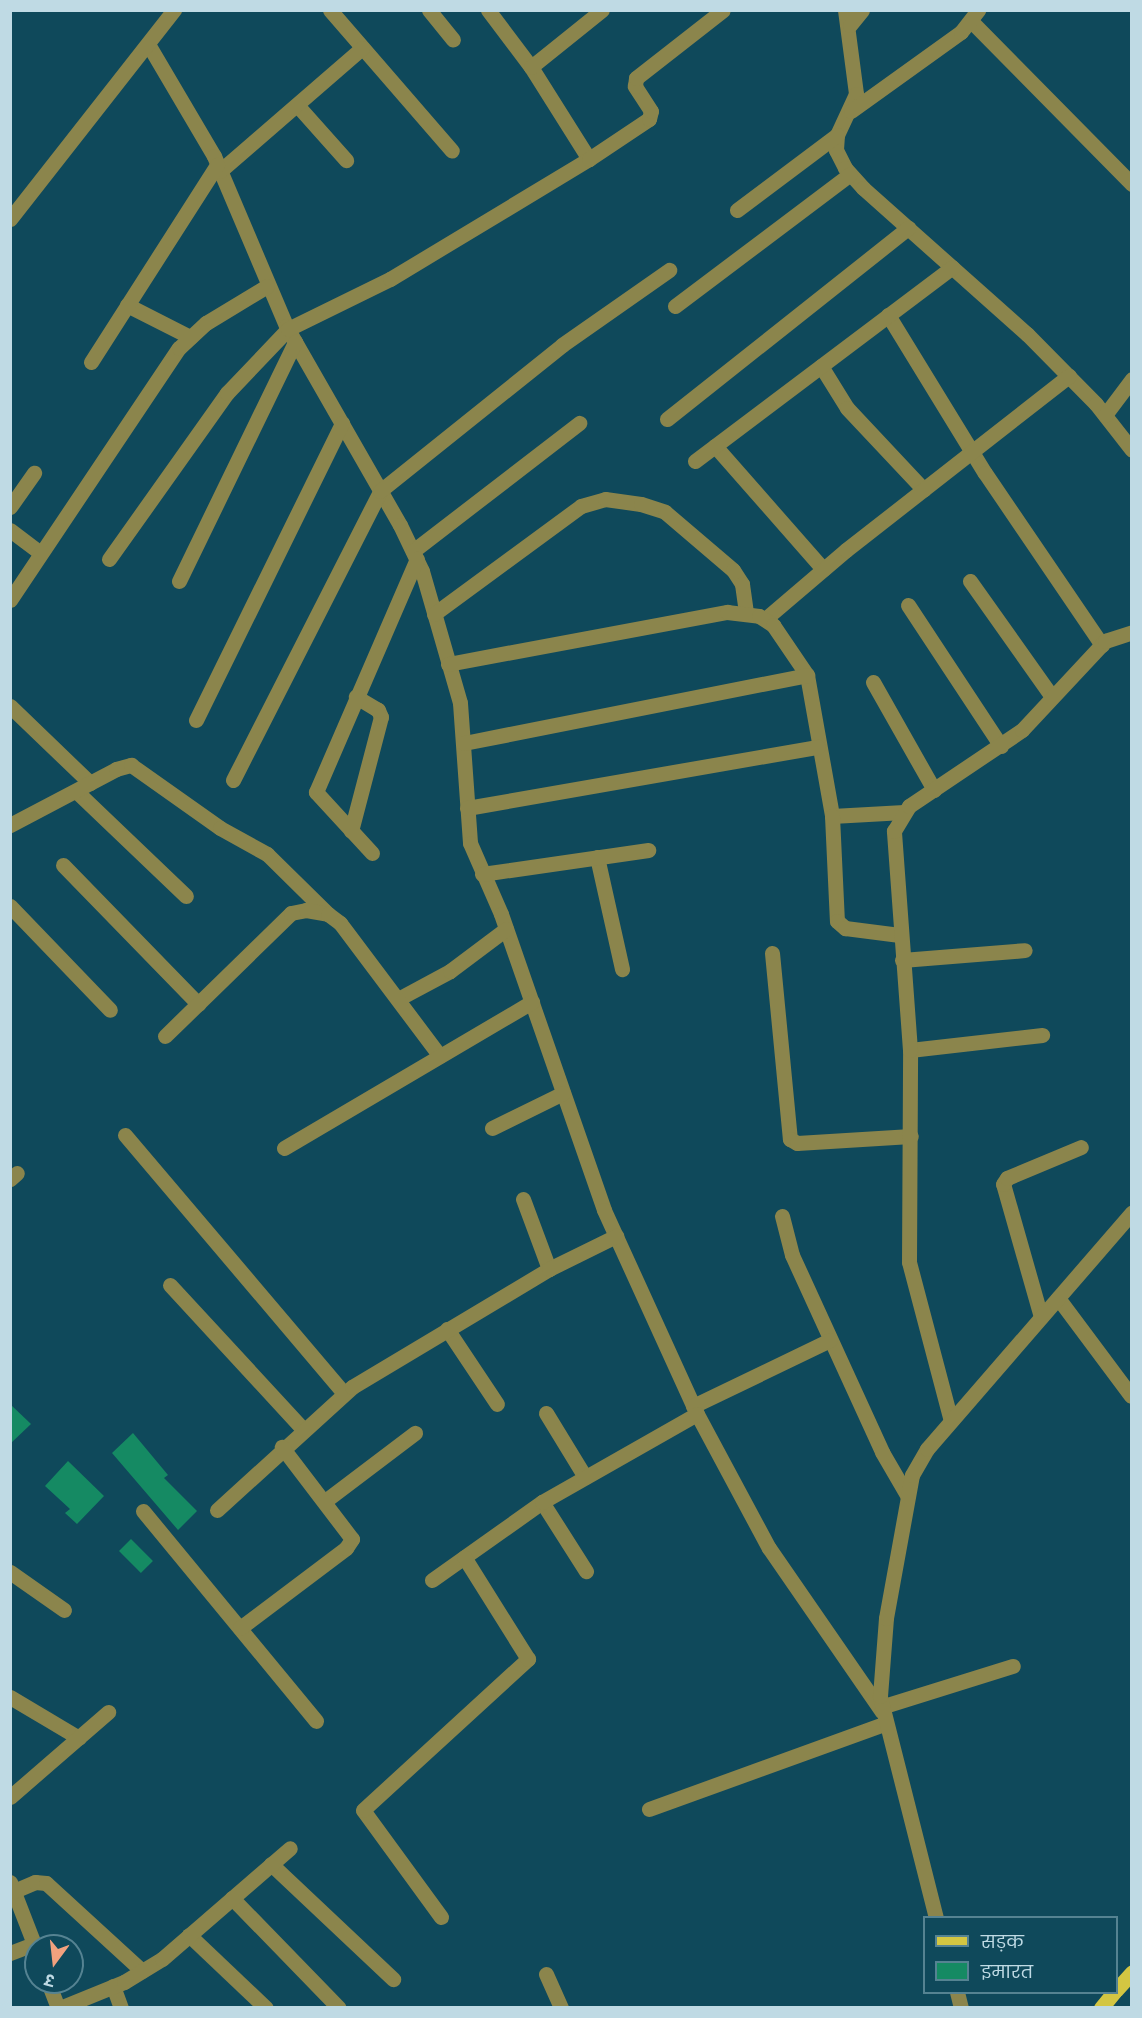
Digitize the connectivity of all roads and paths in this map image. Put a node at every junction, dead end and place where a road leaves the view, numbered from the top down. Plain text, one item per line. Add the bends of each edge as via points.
1 (174, 10) edge
2 (330, 10) edge
3 (429, 10) edge
4 (488, 10) edge
5 (602, 10) edge
6 (723, 10) edge
7 (862, 10) edge
8 (974, 16) edge
9 (161, 17) edge
10 (847, 18) edge
11 (453, 40) dead end
12 (148, 44) junction
13 (362, 48) junction
14 (531, 67) junction
15 (297, 105) junction
16 (851, 111) junction
17 (837, 135) junction
18 (452, 151) dead end
19 (589, 159) junction
20 (346, 160) dead end
21 (219, 168) junction
22 (850, 174) junction
23 (1131, 184) edge
24 (737, 210) dead end
25 (10, 219) edge
26 (908, 228) junction
27 (952, 267) junction
28 (669, 270) dead end
29 (267, 286) junction
30 (127, 305) junction
31 (675, 306) dead end
32 (888, 315) junction
33 (291, 335) junction
34 (190, 337) junction
35 (91, 362) dead end
36 (821, 366) junction
37 (1069, 376) junction
38 (1131, 379) edge
39 (1106, 415) junction
40 (667, 419) dead end
41 (342, 423) junction
42 (579, 423) dead end
43 (715, 446) junction
44 (1131, 450) edge
45 (973, 453) junction
46 (695, 461) dead end
47 (34, 473) dead end
48 (924, 490) junction
49 (381, 491) junction
50 (10, 507) edge
51 (10, 530) edge
52 (40, 553) junction
53 (415, 555) junction
54 (109, 559) dead end
55 (824, 569) junction
56 (970, 580) dead end
57 (179, 581) dead end
58 (10, 600) edge
59 (908, 606) dead end
60 (746, 612) junction
61 (434, 614) junction
62 (765, 619) junction
63 (1131, 633) edge
64 (1102, 645) junction
65 (448, 664) junction
66 (807, 675) junction
67 (873, 682) dead end
68 (1052, 697) junction
69 (356, 698) junction
70 (10, 706) edge
71 (196, 720) dead end
72 (464, 743) junction
73 (1001, 746) junction
74 (818, 747) junction
75 (233, 780) dead end
76 (90, 783) junction
77 (934, 790) junction
78 (76, 791) junction
79 (467, 808) junction
80 (904, 812) junction
81 (832, 816) junction
82 (10, 825) edge
83 (351, 831) junction
84 (648, 850) dead end
85 (372, 853) dead end
86 (597, 857) junction
87 (63, 865) dead end
88 (482, 874) junction
89 (186, 896) dead end
90 (10, 906) edge
91 (328, 914) junction
92 (506, 929) junction
93 (900, 935) junction
94 (1025, 950) dead end
95 (771, 953) dead end
96 (902, 960) junction
97 (622, 969) dead end
98 (398, 999) junction
99 (532, 1002) junction
100 (198, 1004) junction
101 (110, 1010) dead end
102 (1042, 1035) dead end
103 (165, 1036) dead end
104 (910, 1050) junction
105 (440, 1056) junction
106 (563, 1094) junction
107 (492, 1128) dead end
108 (125, 1135) dead end
109 (911, 1136) junction
110 (284, 1148) dead end
111 (1081, 1148) dead end
112 (523, 1199) dead end
113 (782, 1216) dead end
114 (1128, 1224) edge
115 (616, 1236) junction
116 (549, 1269) junction
117 (170, 1286) dead end
118 (1058, 1298) junction
119 (1041, 1317) junction
120 (447, 1329) junction
121 (830, 1340) junction
122 (344, 1393) junction
123 (1131, 1396) edge
124 (497, 1404) dead end
125 (695, 1410) junction
126 (546, 1413) dead end
127 (951, 1421) junction
128 (303, 1429) junction
129 (415, 1433) dead end
130 (282, 1447) junction
131 (585, 1477) junction
132 (907, 1495) junction
133 (325, 1501) junction
134 (542, 1502) junction
135 (143, 1510) dead end
136 (217, 1510) dead end
137 (464, 1557) junction
138 (586, 1571) dead end
139 (10, 1572) edge
140 (432, 1580) dead end
141 (64, 1610) dead end
142 (240, 1628) junction
143 (1013, 1666) dead end
144 (10, 1697) edge
145 (108, 1712) dead end
146 (883, 1714) junction
147 (316, 1721) dead end
148 (79, 1738) junction
149 (11, 1796) edge
150 (649, 1809) dead end
151 (290, 1848) dead end
152 (271, 1864) junction
153 (12, 1887) edge
154 (232, 1898) junction
155 (936, 1916) edge
156 (441, 1917) dead end
157 (30, 1934) edge
158 (189, 1935) junction
159 (142, 1971) junction
160 (1131, 1972) edge
161 (546, 1974) dead end
162 (393, 1979) dead end
163 (113, 1986) junction
164 (1118, 1987) edge
165 (1112, 1994) edge
166 (59, 2007) edge
167 (121, 2007) edge
168 (266, 2007) edge
169 (339, 2007) edge
170 (561, 2007) edge
171 (1101, 2007) edge

1 - 9 street
2 - 13 street
3 - 11 street
4 - 14 street
5 - 14 street
6 - 19 street via 636,78 635,86 651,111 649,119
7 - 10 street
8 - 16 street
8 - 23 street
9 - 12 street
10 - 16 street via 856,94
12 - 21 street
12 - 25 street
13 - 15 street
13 - 18 street
14 - 19 street
15 - 20 street
15 - 21 street
16 - 17 street
17 - 22 street via 836,150
17 - 24 street
19 - 33 street
21 - 29 street
21 - 30 street
22 - 26 street
22 - 31 street
26 - 27 street
26 - 40 street
27 - 32 street
27 - 37 street
28 - 49 street via 562,345
29 - 33 street
29 - 34 street
30 - 34 street
30 - 35 street
32 - 36 street
32 - 45 street
33 - 41 street
33 - 54 street via 227,393
33 - 57 street
34 - 52 street
36 - 43 street
36 - 48 street via 847,408
37 - 39 street
37 - 45 street
38 - 39 street
39 - 44 street
41 - 49 street
41 - 71 street
42 - 53 street
43 - 46 street
43 - 55 street
45 - 48 street
45 - 64 street
47 - 50 street
48 - 55 street
49 - 53 street
49 - 75 street
51 - 52 street
52 - 58 street
53 - 61 street
53 - 69 street
55 - 62 street
56 - 68 street
59 - 73 street
60 - 61 street via 742,584 733,570 665,512 652,506 604,499 581,506
60 - 62 street
60 - 65 street via 727,612
61 - 65 street
62 - 66 street via 773,624
63 - 64 street
64 - 68 street
65 - 72 street via 460,703
66 - 72 street
66 - 74 street
67 - 77 street
68 - 73 street
69 - 83 street via 378,710 381,717
69 - 83 street via 316,792
70 - 76 street
72 - 79 street
73 - 77 street
74 - 79 street
74 - 81 street
76 - 78 street
76 - 91 street via 124,765 140,769 211,822 267,854
77 - 80 street
78 - 82 street
78 - 89 street
79 - 88 street via 470,843
80 - 81 street
80 - 93 street via 894,831 892,853
81 - 93 street via 837,921 845,928
83 - 85 street
84 - 86 street
86 - 88 street
86 - 97 street
87 - 100 street
88 - 92 street
90 - 101 street
91 - 98 street via 340,923
91 - 100 street via 291,912
92 - 98 street via 450,971
92 - 99 street
93 - 96 street
94 - 96 street
95 - 109 street via 790,1139 797,1143
96 - 104 street
98 - 105 street
99 - 105 street
99 - 106 street
100 - 103 street
102 - 104 street
104 - 109 street
105 - 110 street
106 - 107 street
106 - 115 street
108 - 122 street
109 - 127 street via 909,1262
111 - 119 street via 1007,1178 1003,1184
112 - 116 street
113 - 121 street via 792,1255
114 - 118 street
115 - 116 street
115 - 125 street
116 - 120 street
117 - 128 street
118 - 119 street
118 - 123 street
119 - 127 street
120 - 122 street
120 - 124 street
121 - 125 street
121 - 132 street via 882,1452
122 - 128 street
125 - 131 street
125 - 146 street via 780,1567
126 - 131 street
127 - 132 street via 918,1462
128 - 130 street
129 - 133 street
130 - 133 street
130 - 136 street
131 - 134 street
132 - 146 street via 882,1646
133 - 142 street via 350,1534 351,1544
134 - 137 street
134 - 138 street
135 - 142 street
137 - 140 street
137 - 156 street via 528,1659 363,1810
139 - 141 street
142 - 147 street
143 - 146 street
144 - 148 street
145 - 148 street
146 - 150 street
146 - 155 street
148 - 149 street
151 - 152 street
152 - 154 street
152 - 162 street
153 - 157 street
153 - 159 street via 46,1883
154 - 158 street
154 - 169 street
158 - 159 street
158 - 168 street
159 - 163 street
160 - 164 main road
161 - 170 street
163 - 166 street
163 - 167 street
165 - 171 main road

